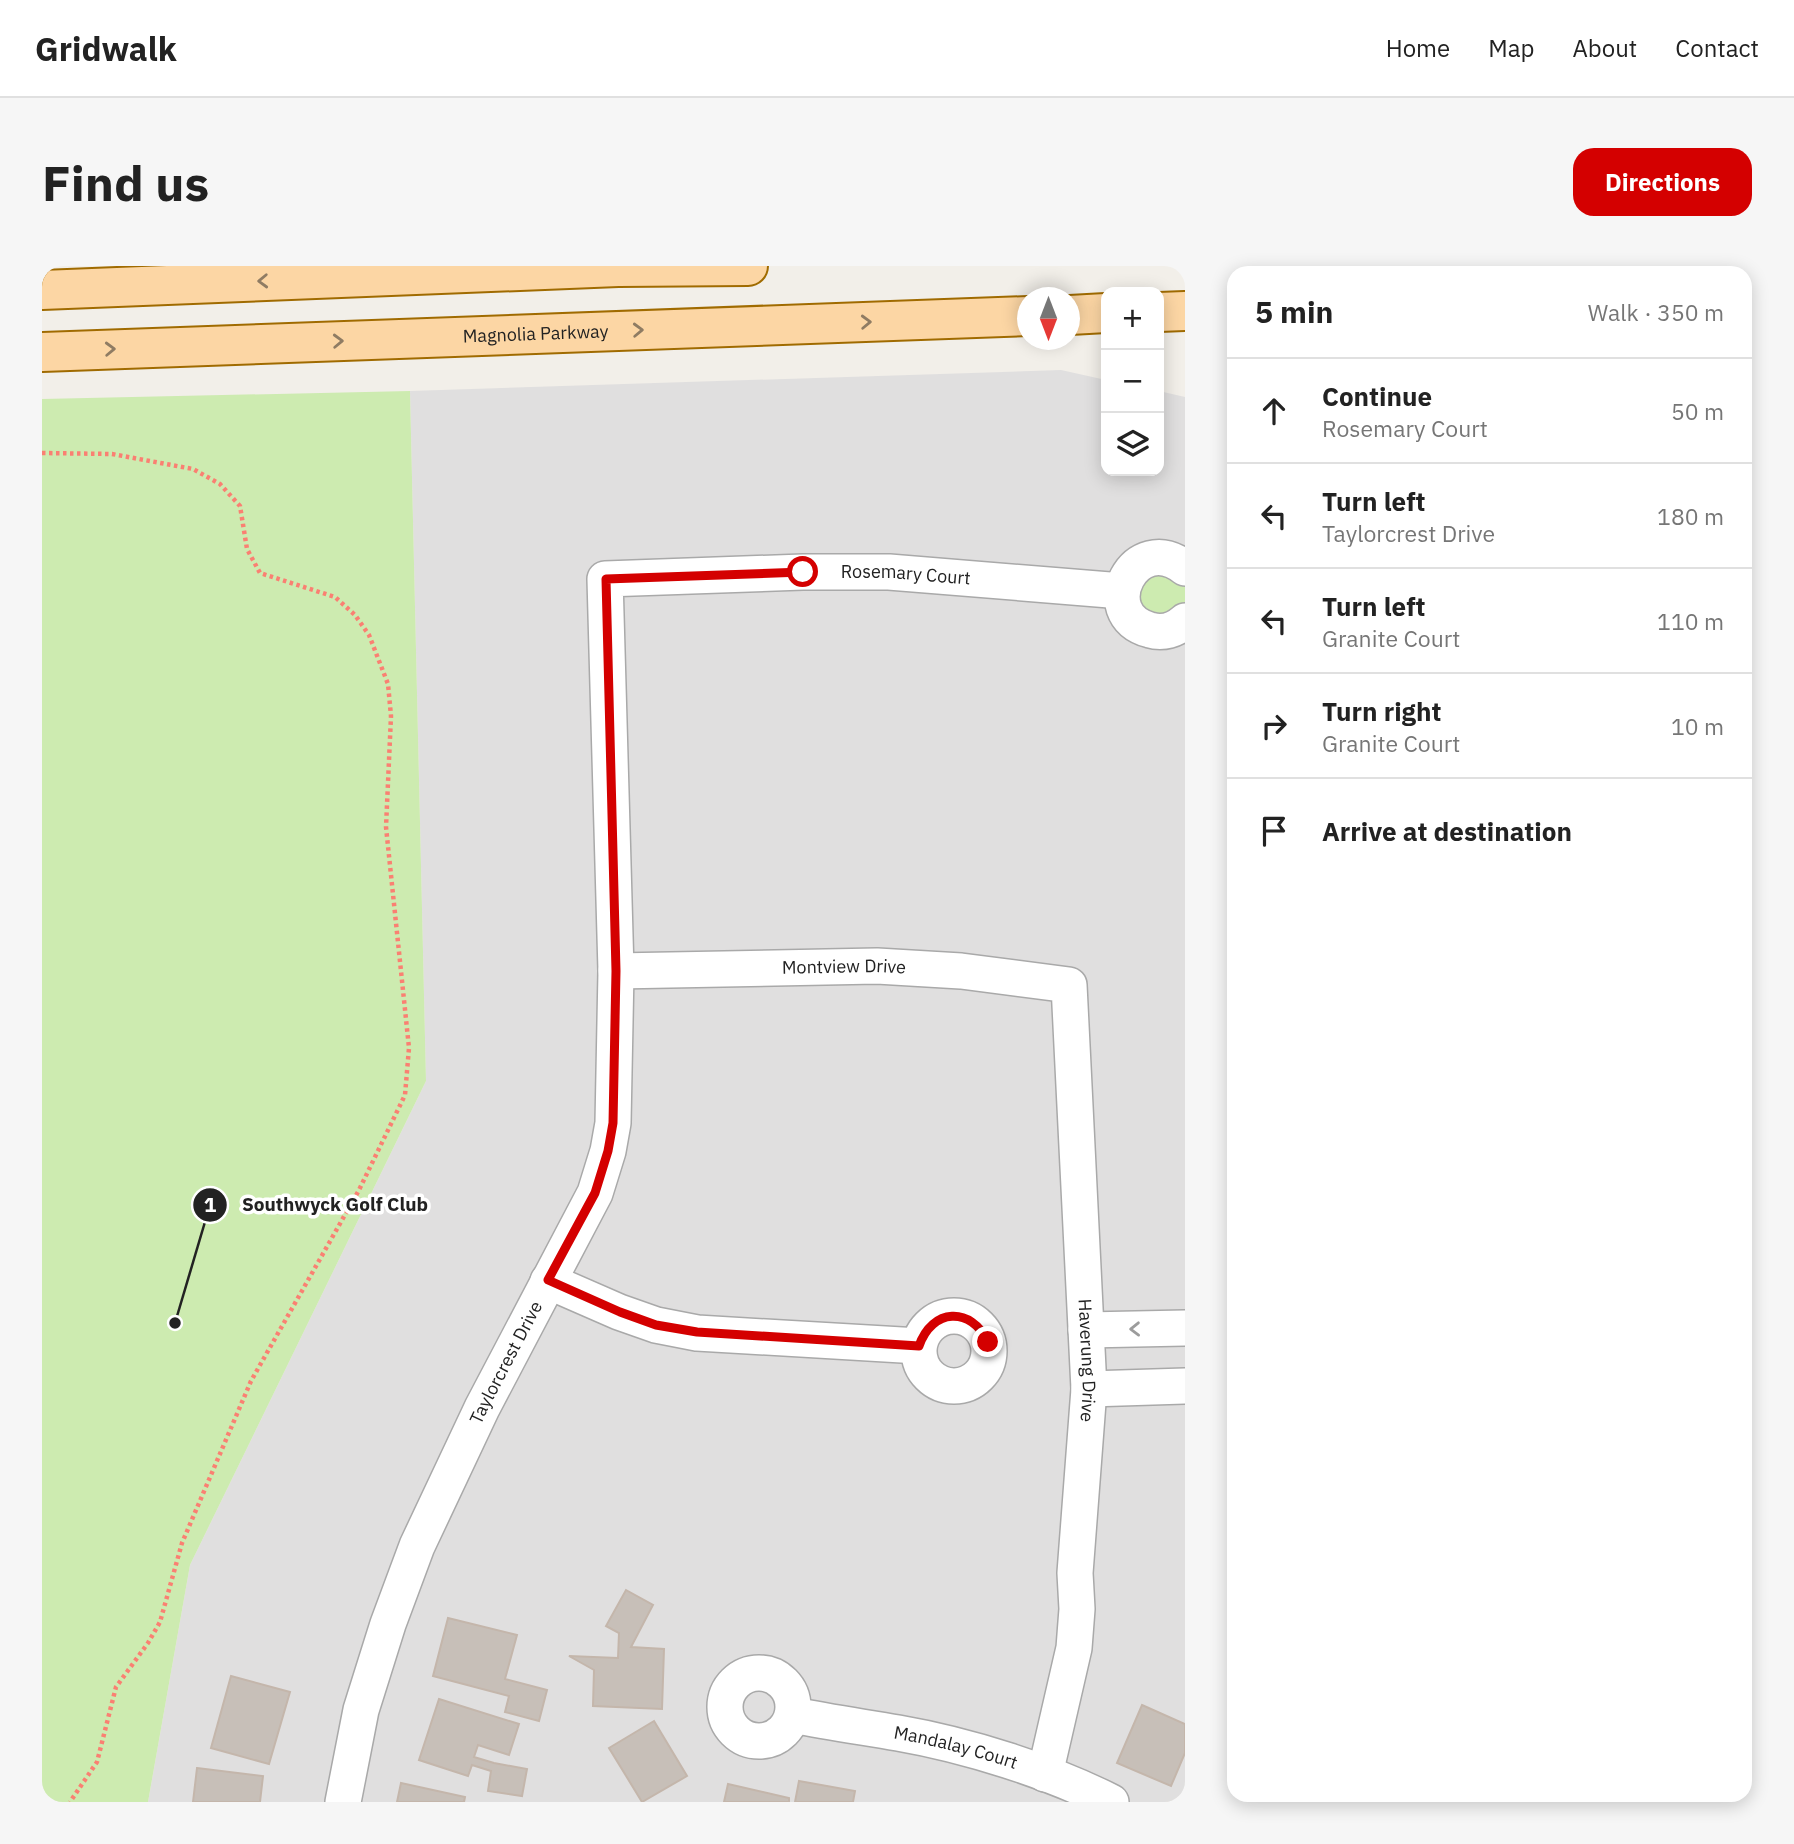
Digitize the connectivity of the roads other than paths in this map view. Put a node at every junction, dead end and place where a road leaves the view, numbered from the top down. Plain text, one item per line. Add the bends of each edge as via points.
1 (748, 266) edge
2 (672, 267) edge
3 (42, 290) edge
4 (1185, 311) edge
5 (1164, 312) edge
6 (1101, 313) edge
7 (1080, 314) edge
8 (1017, 316) edge
9 (676, 328) junction
10 (42, 352) edge
11 (1185, 568) edge
12 (606, 579) joint
13 (1122, 591) junction
14 (1185, 621) edge
15 (616, 971) junction
16 (1069, 985) joint
17 (548, 1280) junction
18 (1185, 1328) edge
19 (1086, 1330) junction
20 (919, 1346) dead end
21 (1185, 1386) edge
22 (1089, 1389) junction
23 (793, 1715) dead end
24 (1045, 1774) junction
25 (343, 1802) edge
26 (1111, 1802) edge

1 - 2 main road
2 -> 3 main road
2 - 9 main road
4 - 5 main road
6 - 7 main road
9 -> 8 main road, Magnolia Parkway
10 -> 9 main road, Magnolia Parkway
11 - 13 street via 1163,557 1148,559 1126,577
12 - 13 street, Rosemary Court via 890,572
12 - 15 street, Taylorcrest Drive
13 - 14 street via 1123,606 1142,628 1170,631
15 - 16 street, Montview Drive via 877,966
15 - 17 street, Taylorcrest Drive via 613,1123 608,1151 595,1193
16 - 19 street, Haverung Drive
17 - 20 street via 656,1325 697,1332
17 - 25 street, Taylorcrest Drive via 417,1546 361,1710
18 -> 19 street
19 - 22 street, Haverung Drive
21 - 22 street
22 - 24 street, Haverung Drive via 1074,1648
23 - 24 street, Mandalay Court via 901,1733
24 - 26 street, Mandalay Court

